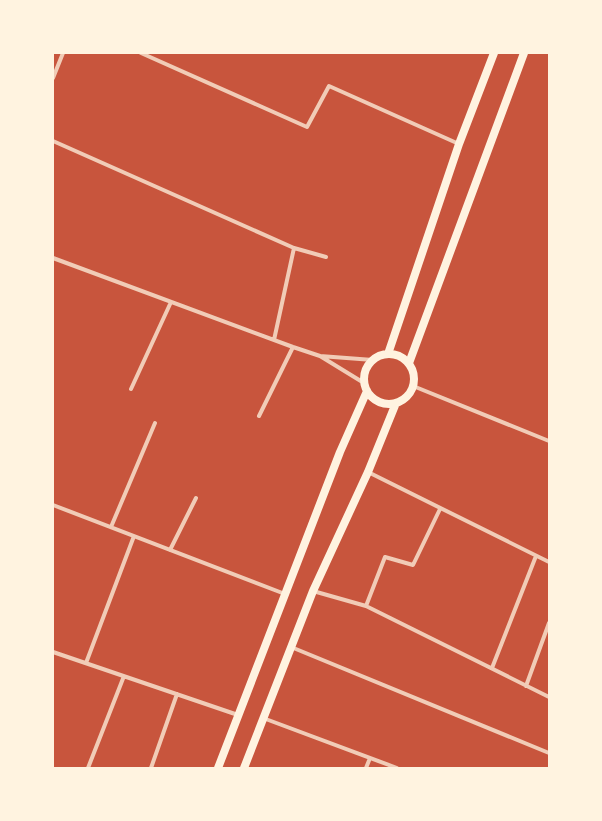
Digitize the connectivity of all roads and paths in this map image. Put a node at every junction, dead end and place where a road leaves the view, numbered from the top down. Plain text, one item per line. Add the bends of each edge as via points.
1 (63, 53) edge
2 (141, 53) edge
3 (494, 53) edge
4 (524, 53) edge
5 (53, 78) edge
6 (53, 141) edge
7 (460, 144) junction
8 (294, 248) junction
9 (326, 257) dead end
10 (53, 259) edge
11 (171, 302) junction
12 (274, 340) junction
13 (293, 347) junction
14 (388, 354) junction
15 (320, 356) junction
16 (373, 360) junction
17 (409, 363) junction
18 (413, 386) junction
19 (366, 387) junction
20 (131, 388) dead end
21 (396, 403) junction
22 (259, 416) dead end
23 (155, 423) dead end
24 (549, 441) edge
25 (368, 472) junction
26 (196, 498) dead end
27 (53, 505) edge
28 (440, 509) junction
29 (111, 527) junction
30 (134, 536) junction
31 (170, 550) junction
32 (536, 556) junction
33 (549, 562) edge
34 (313, 591) junction
35 (285, 594) junction
36 (366, 606) junction
37 (549, 623) edge
38 (291, 647) junction
39 (53, 652) edge
40 (86, 663) junction
41 (492, 668) junction
42 (124, 676) junction
43 (526, 686) junction
44 (177, 694) junction
45 (549, 697) edge
46 (239, 715) junction
47 (264, 718) junction
48 (549, 753) edge
49 (370, 758) junction
50 (88, 768) edge
51 (151, 768) edge
52 (218, 768) edge
53 (244, 768) edge
54 (366, 768) edge
55 (397, 768) edge

1 - 5 street
2 - 7 street via 307,127 329,86
3 - 7 main road
4 - 17 main road
6 - 8 street
7 - 14 main road
8 - 9 street
8 - 12 street
10 - 11 street
11 - 12 street
11 - 20 street
12 - 13 street
13 - 15 street
13 - 22 street
14 - 16 main road
14 - 17 main road via 403,358
15 - 16 street
15 - 19 street
16 - 19 main road via 365,374
17 - 18 main road via 413,371
18 - 21 main road via 404,400
18 - 24 street
19 - 21 main road via 372,397 379,402
19 - 35 main road
21 - 25 main road
23 - 29 street
25 - 28 street
25 - 34 main road
26 - 31 street
27 - 29 street
28 - 32 street
28 - 36 street via 413,565 385,557
29 - 30 street
30 - 31 street
30 - 40 street
31 - 35 street
32 - 33 street
32 - 41 street
34 - 36 street
34 - 38 main road
35 - 46 main road
36 - 41 street
37 - 43 street
38 - 47 main road
38 - 48 street
39 - 40 street
40 - 42 street
41 - 43 street
42 - 44 street
42 - 50 street
43 - 45 street
44 - 46 street
44 - 51 street
46 - 52 main road
47 - 49 street
47 - 53 main road
49 - 54 street
49 - 55 street

